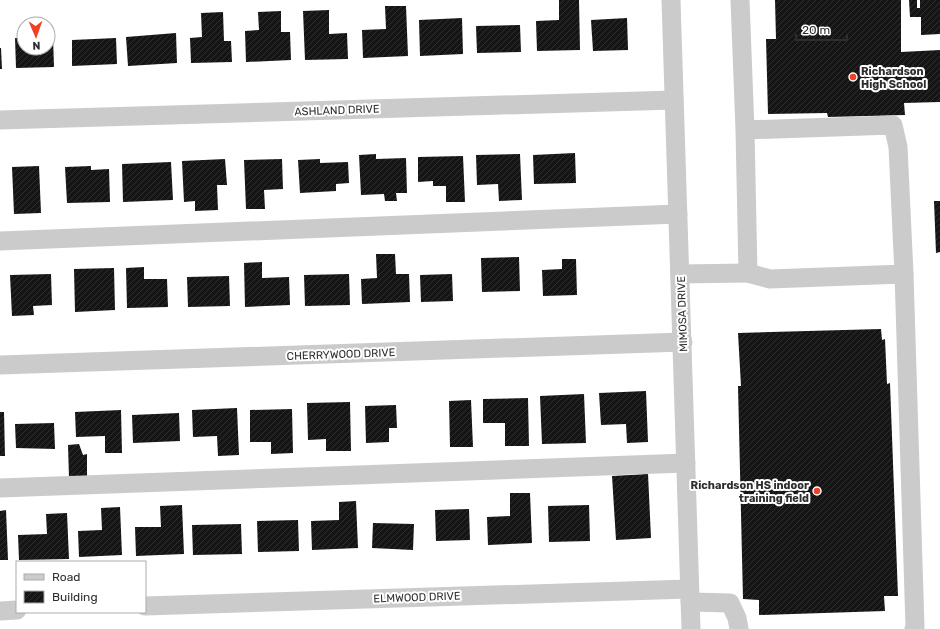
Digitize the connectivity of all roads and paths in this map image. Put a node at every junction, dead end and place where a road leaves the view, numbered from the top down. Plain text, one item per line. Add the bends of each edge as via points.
1 (671, 0) edge
2 (740, 0) edge
3 (674, 100) junction
4 (0, 120) edge
5 (745, 130) junction
6 (678, 214) junction
7 (0, 241) edge
8 (748, 273) junction
9 (680, 274) junction
10 (904, 274) junction
11 (683, 342) junction
12 (0, 365) edge
13 (686, 463) junction
14 (0, 488) edge
15 (690, 595) junction
16 (146, 606) edge
17 (16, 610) edge
18 (0, 611) edge
19 (691, 629) edge
20 (739, 629) edge
21 (914, 629) edge

1 - 3 street, MIMOSA DRIVE
2 - 5 street
3 - 4 street, ASHLAND DRIVE
3 - 6 street, MIMOSA DRIVE
5 - 8 street
5 - 10 street via 893,125 898,148
6 - 7 street
6 - 9 street, MIMOSA DRIVE
8 - 9 street
8 - 10 street via 770,278
9 - 11 street, MIMOSA DRIVE
10 - 21 street
11 - 12 street, CHERRYWOOD DRIVE
11 - 13 street, MIMOSA DRIVE
13 - 14 street
13 - 15 street, MIMOSA DRIVE
15 - 16 street, ELMWOOD DRIVE
15 - 19 street, MIMOSA DRIVE
15 - 20 street, ELMWOOD DRIVE via 730,602
17 - 18 street

